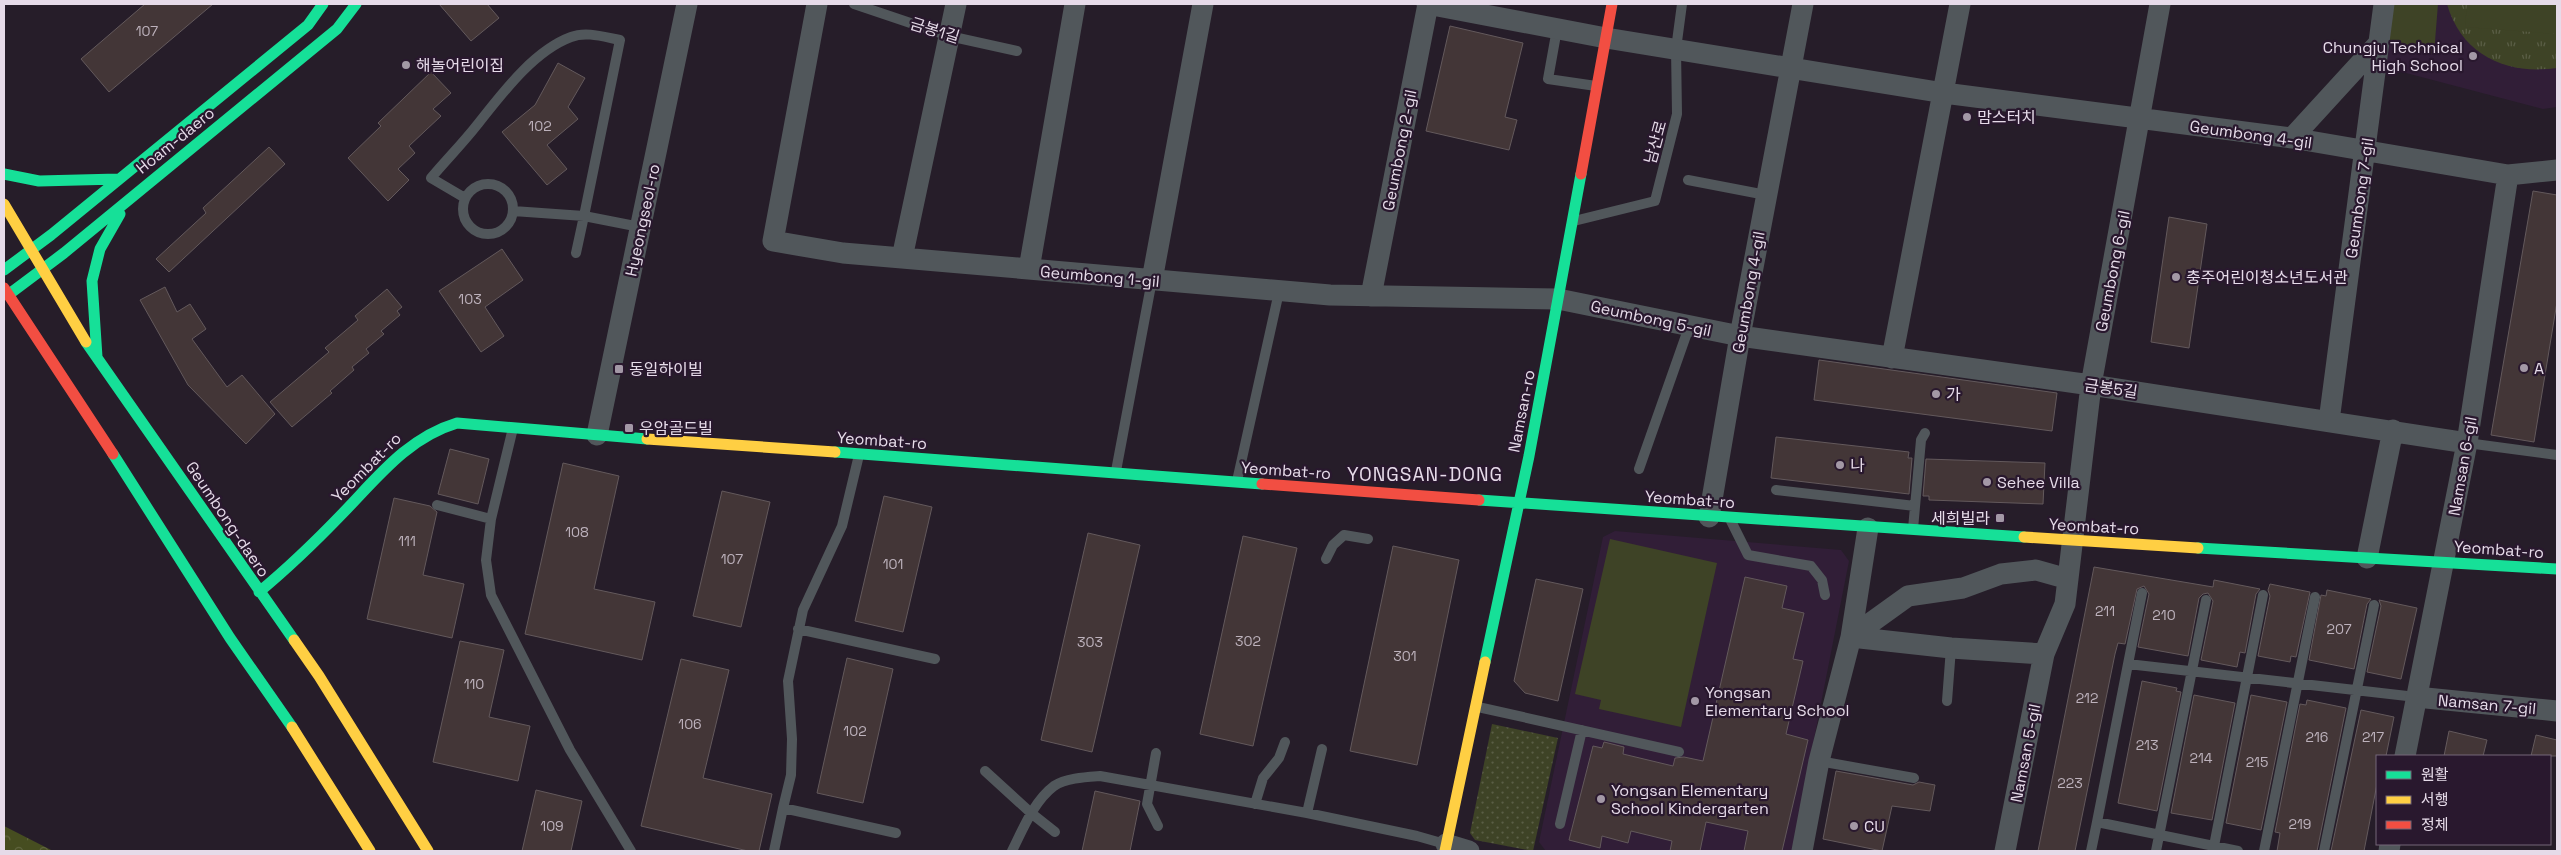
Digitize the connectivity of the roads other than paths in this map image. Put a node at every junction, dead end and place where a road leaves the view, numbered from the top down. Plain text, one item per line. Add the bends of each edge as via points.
1 (323, 4) edge
2 (356, 4) edge
3 (687, 4) edge
4 (817, 4) edge
5 (854, 4) edge
6 (956, 4) edge
7 (1075, 4) edge
8 (1203, 4) edge
9 (1428, 4) edge
10 (1612, 4) edge
11 (1682, 4) edge
12 (1803, 4) edge
13 (1960, 4) edge
14 (2160, 4) edge
15 (2384, 4) edge
16 (1557, 29) junction
17 (949, 36) junction
18 (1606, 38) junction
19 (2378, 44) junction
20 (1676, 49) junction
21 (1017, 51) dead end
22 (1790, 68) junction
23 (1598, 87) junction
24 (1944, 93) junction
25 (2140, 118) junction
26 (2292, 138) junction
27 (2365, 152) junction
28 (2557, 170) edge
29 (4, 174) edge
30 (2508, 174) junction
31 (118, 179) junction
32 (1688, 180) dead end
33 (1766, 195) junction
34 (129, 198) junction
35 (464, 198) junction
36 (4, 204) edge
37 (513, 211) junction
38 (584, 216) junction
39 (1571, 222) junction
40 (640, 227) junction
41 (30, 251) junction
42 (576, 253) dead end
43 (902, 258) junction
44 (1029, 269) junction
45 (4, 270) edge
46 (42, 270) junction
47 (1152, 280) junction
48 (6, 292) edge
49 (1279, 292) junction
50 (1371, 296) junction
51 (1558, 299) junction
52 (1689, 327) junction
53 (1740, 336) junction
54 (1892, 358) junction
55 (97, 361) junction
56 (2091, 385) junction
57 (2329, 421) junction
58 (513, 427) junction
59 (2393, 430) junction
60 (1925, 433) dead end
61 (597, 435) junction
62 (2467, 442) junction
63 (859, 454) junction
64 (2557, 456) edge
65 (1639, 469) dead end
66 (1115, 474) junction
67 (1237, 483) junction
68 (1776, 490) dead end
69 (1519, 504) junction
70 (437, 505) dead end
71 (1915, 506) junction
72 (1719, 517) junction
73 (491, 519) junction
74 (1868, 528) junction
75 (1912, 530) junction
76 (1368, 540) dead end
77 (2073, 540) junction
78 (2367, 558) junction
79 (1326, 559) dead end
80 (2444, 562) junction
81 (2557, 569) edge
82 (2068, 579) junction
83 (259, 592) junction
84 (2142, 593) dead end
85 (1825, 595) dead end
86 (2263, 596) dead end
87 (2316, 597) dead end
88 (2206, 600) dead end
89 (2374, 604) dead end
90 (798, 629) junction
91 (1851, 637) junction
92 (1951, 648) junction
93 (2044, 654) junction
94 (935, 659) dead end
95 (2128, 664) junction
96 (2192, 671) junction
97 (2247, 678) junction
98 (2297, 684) junction
99 (2356, 690) junction
100 (2416, 697) junction
101 (1947, 701) dead end
102 (1476, 706) junction
103 (2557, 711) edge
104 (1582, 730) junction
105 (1285, 742) dead end
106 (1322, 749) dead end
107 (1679, 752) dead end
108 (1156, 753) dead end
109 (2406, 755) edge
110 (1820, 761) junction
111 (985, 771) dead end
112 (1914, 778) dead end
113 (1150, 784) junction
114 (1255, 804) junction
115 (783, 808) junction
116 (1031, 813) junction
117 (1307, 813) junction
118 (2097, 822) junction
119 (1560, 824) dead end
120 (1158, 826) dead end
121 (896, 832) dead end
122 (1055, 832) dead end
123 (2159, 835) junction
124 (1446, 848) edge
125 (2213, 849) edge
126 (370, 851) edge
127 (428, 851) edge
128 (631, 851) edge
129 (774, 851) edge
130 (1012, 851) edge
131 (1469, 851) edge
132 (1802, 851) edge
133 (2004, 851) edge
134 (2091, 851) edge
135 (2156, 851) edge
136 (2238, 851) edge
137 (2264, 851) edge
138 (2324, 851) edge

1 - 31 street, Hoam-daero via 308,25
2 - 34 street, Hoam-daero via 337,29
3 - 40 street, Hyeongseol-ro
4 - 43 street via 773,241 843,253
5 - 17 lane, 금봉1길
6 - 17 street
7 - 44 street
8 - 47 street
9 - 16 street, Geumbong 4-gil
9 - 50 street, Geumbong 2-gil
10 - 18 street, Namsan-ro
11 - 20 lane, 남산로
12 - 22 street, Geumbong 4-gil
13 - 24 street
14 - 25 street, Geumbong 6-gil
15 - 19 street, Geumbong 7-gil
16 - 18 street, Geumbong 4-gil
16 - 23 lane via 1548,79
17 - 21 lane, 금봉1길
17 - 43 street
18 - 20 street, Geumbong 4-gil
18 - 23 street, Namsan-ro
19 - 26 street
19 - 27 street, Geumbong 7-gil
20 - 22 street, Geumbong 4-gil
20 - 39 lane, 남산로 via 1678,114 1655,201
22 - 24 street, Geumbong 4-gil
22 - 33 street, Geumbong 4-gil
23 - 39 street, Namsan-ro
24 - 25 street, Geumbong 4-gil
24 - 54 street
25 - 26 street, Geumbong 4-gil
25 - 56 street, Geumbong 6-gil
26 - 27 street, Geumbong 4-gil
27 - 30 street, Geumbong 4-gil
27 - 57 street, Geumbong 7-gil
28 - 30 street, Geumbong 4-gil
29 - 31 street via 39,181
30 - 62 street, Namsan 6-gil
31 - 41 street, Hoam-daero
32 - 33 lane
33 - 53 street, Geumbong 4-gil
34 - 46 street, Hoam-daero
34 - 55 street via 100,249 92,281
35 - 37 lane via 476,186 493,184 508,194
35 - 37 lane via 465,222 485,235 507,226
35 - 38 lane via 431,178 496,100 545,51 572,37 592,34 620,40
36 - 41 street, Geumbong-daero
37 - 38 lane
38 - 40 lane
38 - 42 lane
39 - 51 street, Namsan-ro
40 - 61 street, Hyeongseol-ro
41 - 45 street, Hoam-daero
41 - 46 street, Geumbong-daero
43 - 44 street, Geumbong 1-gil
44 - 47 street, Geumbong 1-gil
46 - 48 street, Hoam-daero
46 - 55 street, Geumbong-daero
47 - 49 street, Geumbong 1-gil
47 - 66 lane
48 - 126 street
49 - 50 street, Geumbong 1-gil
49 - 67 lane
50 - 51 street, Geumbong 1-gil
51 - 52 street, Geumbong 5-gil
51 - 69 street, Namsan-ro
52 - 53 street, Geumbong 5-gil
52 - 65 lane
53 - 54 street, Geumbong 5-gil
53 - 72 street, Geumbong 4-gil
54 - 56 street, 금봉5길
55 - 83 street, Geumbong-daero
56 - 57 street, 금봉5길
56 - 77 street, Geumbong 6-gil
57 - 59 street
58 - 61 street, Yeombat-ro
58 - 73 lane
58 - 83 street, Yeombat-ro via 457,423 441,426 411,444 290,568
59 - 62 street
59 - 78 street
60 - 71 lane via 1921,440
61 - 63 street, Yeombat-ro
62 - 64 lane
62 - 80 street, Namsan 6-gil
63 - 66 street, Yeombat-ro
63 - 90 lane via 842,526 803,610
66 - 67 street, Yeombat-ro
67 - 69 street, Yeombat-ro
68 - 71 lane
69 - 72 street, Yeombat-ro
69 - 102 street, Namsan-ro
70 - 73 lane
71 - 75 lane
72 - 74 street, Yeombat-ro
72 - 85 lane via 1748,555 1810,566 1822,580
73 - 128 lane via 486,560 491,595 570,750
74 - 75 street, Yeombat-ro
74 - 91 street
75 - 77 street, Yeombat-ro
76 - 79 lane via 1344,535 1333,545
77 - 78 street, Yeombat-ro
77 - 82 street, Namsan 5-gil
78 - 80 street, Yeombat-ro
80 - 81 street, Yeombat-ro
80 - 100 street, Namsan 6-gil
82 - 91 street via 2036,570 2001,574 1963,588 1908,596
82 - 93 street, Namsan 5-gil via 2065,604
83 - 127 street, Geumbong-daero via 318,676
84 - 95 lane
86 - 97 lane
87 - 98 lane
88 - 96 lane
89 - 99 lane
90 - 94 lane
90 - 115 lane via 788,682 791,775
91 - 92 street
91 - 110 street
92 - 93 street
92 - 101 lane
93 - 133 street, Namsan 5-gil
95 - 96 lane
95 - 118 lane
96 - 97 lane
96 - 123 lane
97 - 98 lane
97 - 125 lane
98 - 99 lane
98 - 137 lane
99 - 100 lane
99 - 138 lane
100 - 103 street, Namsan 7-gil
100 - 109 street, Namsan 6-gil
102 - 104 lane
102 - 124 street, Namsan-ro
104 - 107 lane
104 - 119 lane
105 - 114 lane via 1279,758 1263,778
106 - 117 lane
108 - 113 lane
110 - 112 lane
110 - 132 street
111 - 116 lane
113 - 114 lane
113 - 116 lane via 1100,776 1080,778 1055,785
113 - 120 lane via 1147,804
114 - 117 lane
115 - 121 lane
115 - 129 lane
116 - 122 lane
116 - 130 lane
117 - 124 lane via 1417,836
118 - 123 lane
118 - 134 lane
123 - 125 lane
123 - 135 lane
124 - 131 street
125 - 136 lane

